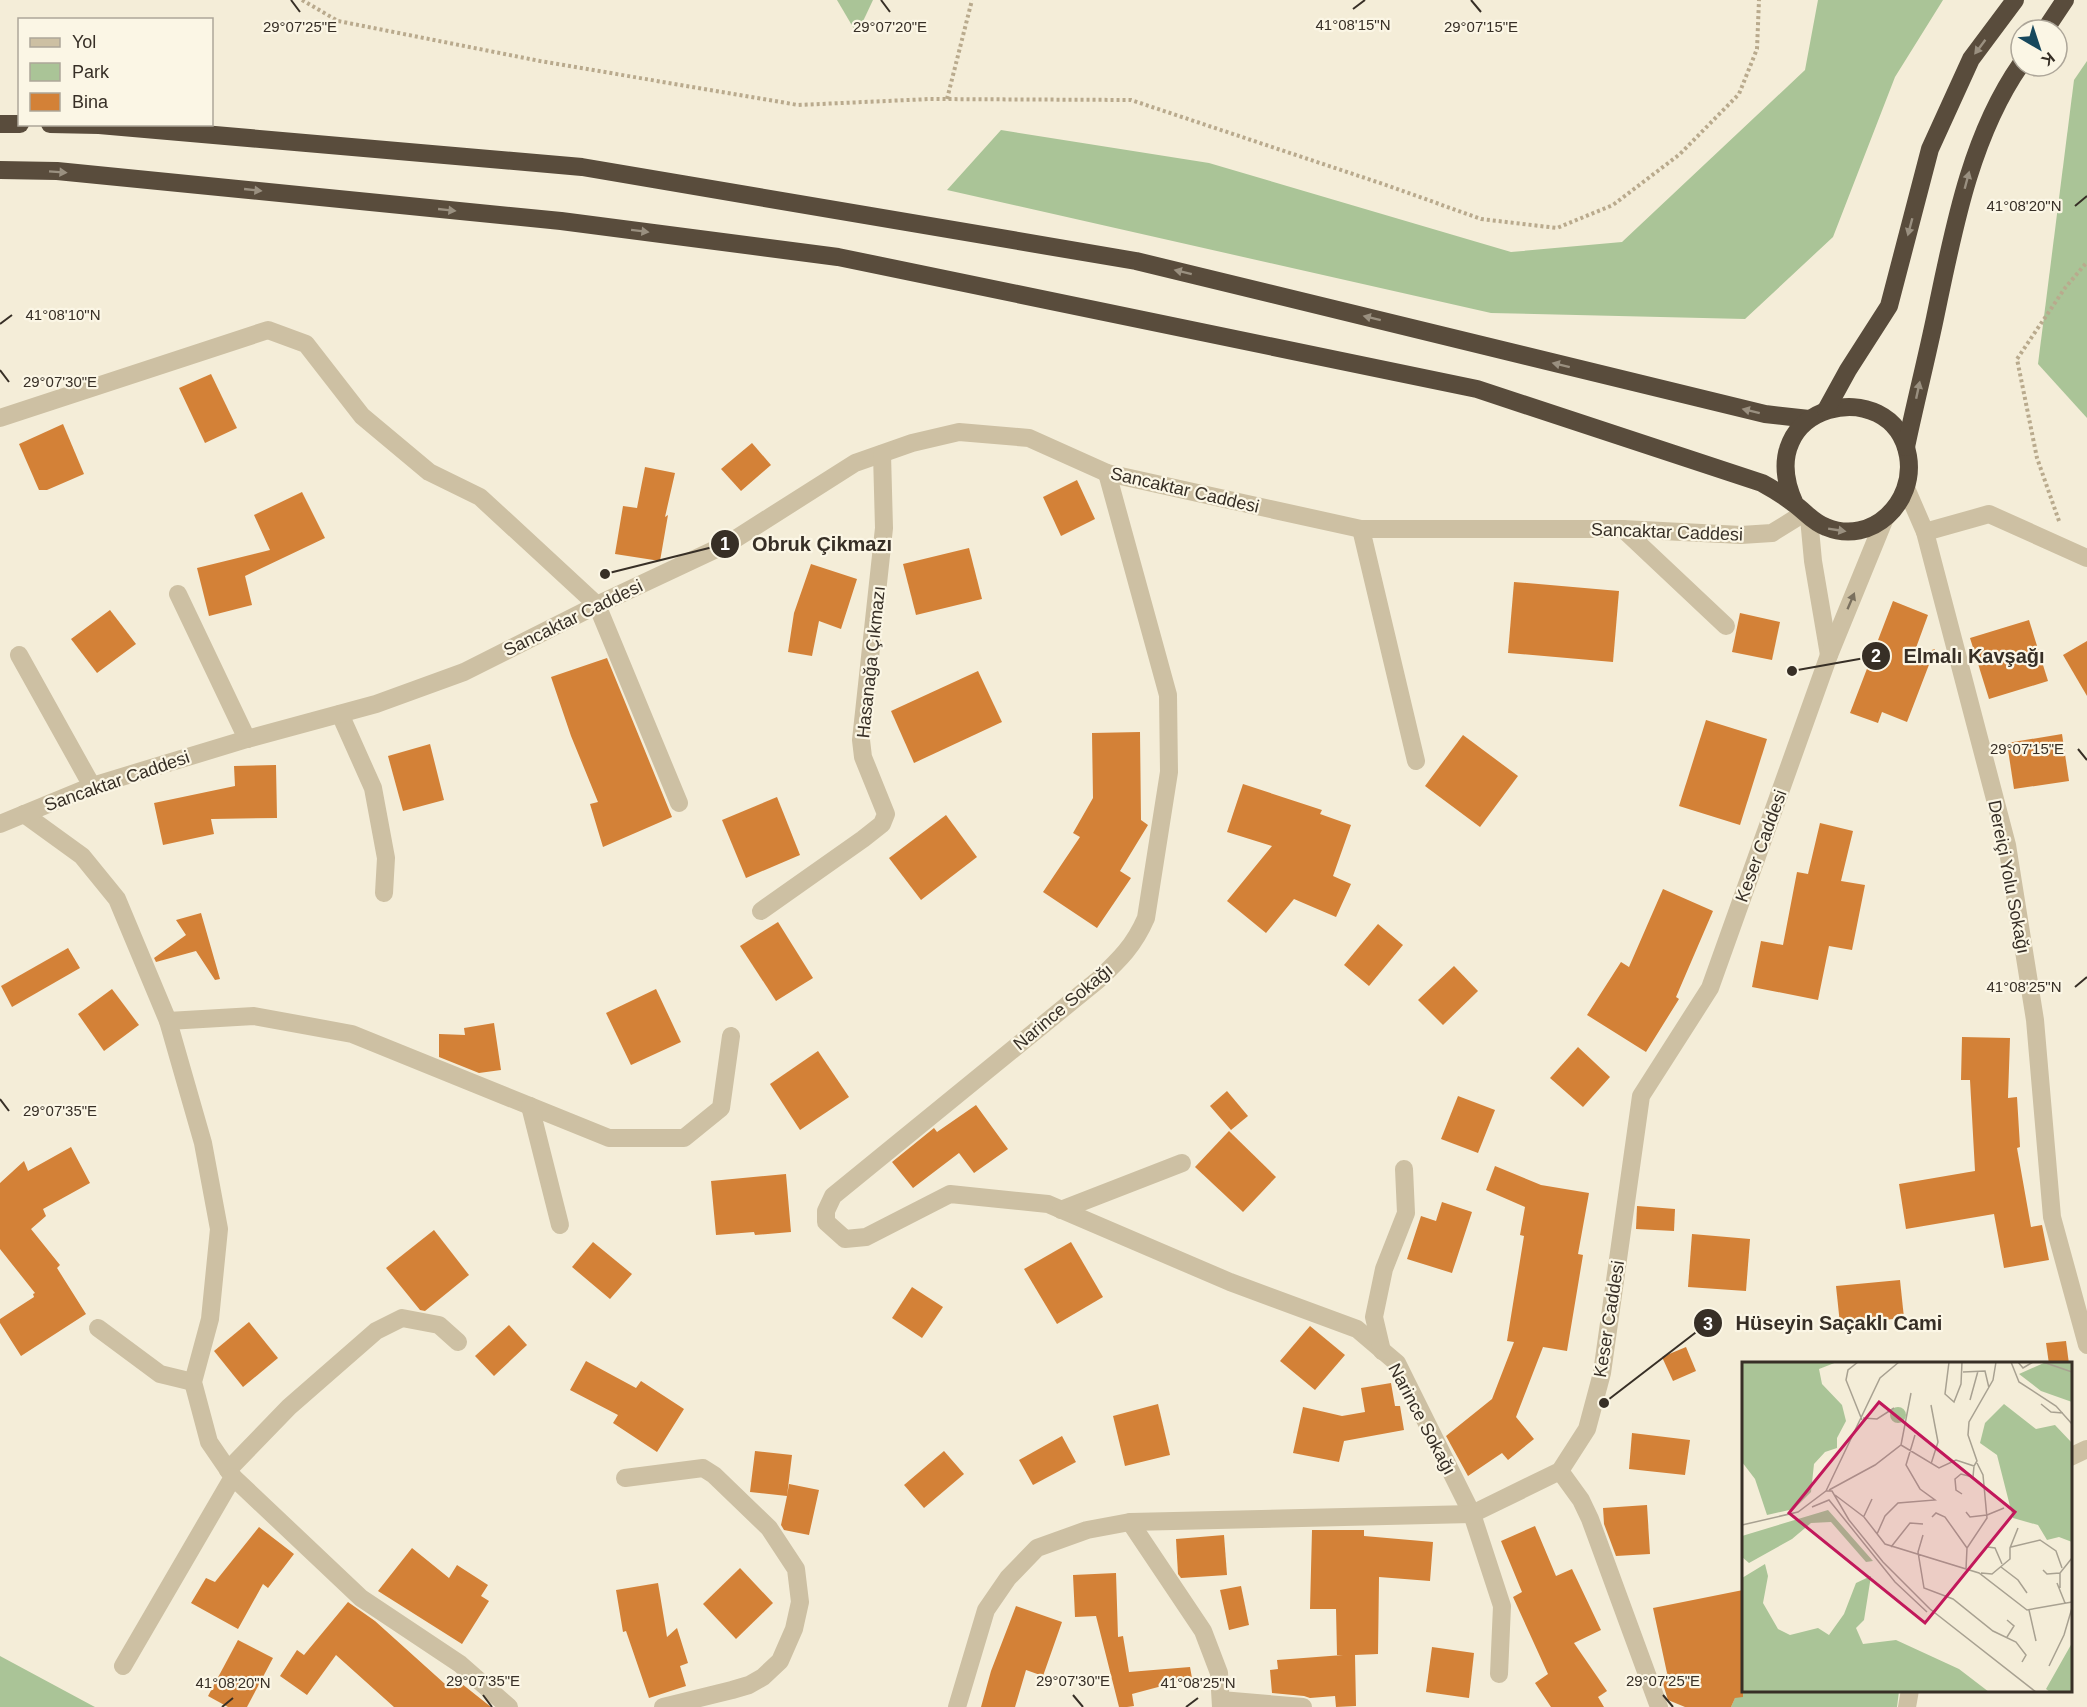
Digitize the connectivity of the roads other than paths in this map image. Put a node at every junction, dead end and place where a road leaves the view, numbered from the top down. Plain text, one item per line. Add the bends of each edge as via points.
1 (2015, 0) edge
2 (2065, 0) edge
3 (2052, 18) edge
4 (2011, 78) edge
5 (0, 123) edge
6 (18, 124) edge
7 (110, 126) edge
8 (0, 170) edge
9 (1826, 410) junction
10 (0, 418) edge
11 (1809, 419) junction
12 (1906, 447) junction
13 (882, 454) junction
14 (1107, 473) junction
15 (1906, 488) junction
16 (1802, 512) junction
17 (1885, 518) junction
18 (1361, 529) junction
19 (1623, 529) junction
20 (1925, 532) junction
21 (2087, 558) edge
22 (178, 594) dead end
23 (597, 605) junction
24 (1726, 626) dead end
25 (19, 655) dead end
26 (1829, 655) junction
27 (340, 714) junction
28 (247, 739) junction
29 (1416, 761) dead end
30 (92, 786) junction
31 (679, 803) dead end
32 (24, 814) junction
33 (0, 824) edge
34 (384, 893) dead end
35 (761, 911) dead end
36 (168, 1021) junction
37 (731, 1036) dead end
38 (530, 1106) junction
39 (1182, 1163) dead end
40 (1404, 1169) dead end
41 (1061, 1210) junction
42 (560, 1225) dead end
43 (98, 1328) dead end
44 (458, 1342) dead end
45 (2087, 1345) edge
46 (1382, 1351) junction
47 (193, 1382) junction
48 (2087, 1449) edge
49 (2072, 1456) edge
50 (1560, 1471) junction
51 (230, 1473) junction
52 (625, 1478) dead end
53 (1472, 1514) junction
54 (1130, 1522) junction
55 (123, 1666) dead end
56 (1499, 1674) dead end
57 (1910, 1692) edge
58 (1221, 1704) edge
59 (509, 1707) edge
60 (663, 1707) edge
61 (957, 1707) edge
62 (1303, 1707) edge
63 (1659, 1707) edge
64 (1908, 1707) edge

1 -> 9 highway via 1971,59 1930,150 1889,306
2 - 3 highway
12 -> 4 highway via 1971,164
5 - 6 highway
11 -> 7 highway via 1764,414 1136,261 594,169
8 -> 16 highway via 68,172 561,221 838,257 1477,389 1762,483
9 - 11 highway
9 - 12 highway via 1845,406 1865,408 1897,430
10 - 23 street via 268,330 306,344 362,416 429,472 480,497
11 - 16 highway via 1796,433 1784,468 1787,487
12 - 15 highway via 1910,468
13 - 14 street, Sancaktar Caddesi via 959,432 1029,438
13 - 23 street, Sancaktar Caddesi via 855,463 729,543
13 - 35 street, Hasanağa Çıkmazı via 884,528 861,740 863,757 886,814 882,824 863,839
14 - 18 street, Sancaktar Caddesi
14 - 41 street, Narince Sokağı via 1168,695 1170,772 1146,918 1127,952 1098,980 833,1196 826,1222 845,1239 866,1237 950,1194 1048,1204
15 - 17 highway via 1898,505
15 - 20 street, Dereiçi Yolu Sokağı
16 -> 17 highway via 1827,528 1847,531 1867,528
16 - 19 street, Sancaktar Caddesi via 1772,533
16 - 26 street, Keser Caddesi
26 -> 17 street
18 - 19 street, Sancaktar Caddesi
18 - 29 street
19 - 24 street
20 - 21 street via 1989,514
20 - 45 street, Dereiçi Yolu Sokağı via 2007,845 2035,1020 2052,1217
22 - 28 street
23 - 27 street, Sancaktar Caddesi via 464,672
23 - 31 street
25 - 30 street
26 - 50 street, Keser Caddesi via 1710,988 1641,1096 1602,1373 1587,1428
27 - 28 street, Sancaktar Caddesi
27 - 34 street via 373,788 386,858
28 - 30 street, Sancaktar Caddesi
30 - 32 street, Sancaktar Caddesi
32 - 33 street, Sancaktar Caddesi
32 - 36 street via 82,856 117,899
36 - 38 street via 254,1016 352,1034
36 - 47 street via 203,1143 219,1229 210,1319
37 - 38 street via 721,1108 684,1138 609,1138
38 - 42 street
39 - 41 street
40 - 46 street via 1406,1213 1384,1269 1374,1317
41 - 46 street, Narince Sokağı via 1230,1282 1357,1329
43 - 47 street via 160,1374
44 - 51 street via 439,1325 402,1318 376,1331 289,1407
46 - 53 street, Narince Sokağı via 1397,1363
47 - 51 street via 209,1442
48 - 49 street
50 - 53 street
50 - 63 street via 1590,1519
51 - 55 street
51 - 59 street via 361,1598 460,1664
52 - 60 street via 703,1468 769,1528 796,1569 800,1602 780,1661 749,1685
53 - 54 street
53 - 56 street, Narince Sokağı via 1502,1606
54 - 58 street via 1203,1631 1219,1673
54 - 61 street via 1087,1530 1037,1548 1008,1578 986,1610
57 - 64 street
58 - 62 street

